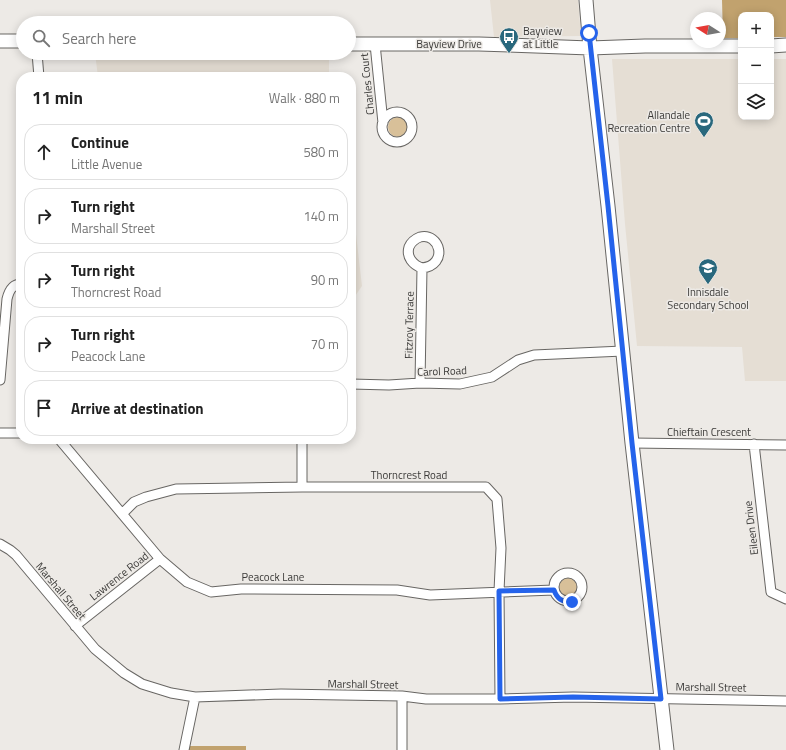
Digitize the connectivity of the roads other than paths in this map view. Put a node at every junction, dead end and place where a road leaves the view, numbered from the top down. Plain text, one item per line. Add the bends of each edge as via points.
1 (586, 0) edge
2 (0, 41) edge
3 (16, 41) edge
4 (356, 44) edge
5 (375, 44) junction
6 (786, 45) edge
7 (738, 46) edge
8 (774, 46) edge
9 (590, 48) junction
10 (38, 60) edge
11 (39, 72) edge
12 (383, 122) dead end
13 (422, 268) dead end
14 (16, 285) edge
15 (623, 351) junction
16 (0, 380) edge
17 (420, 383) junction
18 (356, 384) edge
19 (0, 433) edge
20 (16, 433) edge
21 (632, 443) junction
22 (63, 444) edge
23 (302, 444) edge
24 (754, 444) junction
25 (786, 445) edge
26 (302, 487) junction
27 (122, 514) junction
28 (0, 544) edge
29 (160, 559) junction
30 (554, 590) dead end
31 (499, 591) junction
32 (786, 599) edge
33 (75, 626) junction
34 (402, 696) junction
35 (195, 697) junction
36 (500, 699) junction
37 (661, 699) junction
38 (786, 701) edge
39 (184, 750) edge
40 (402, 750) edge
41 (667, 750) edge

1 - 9 street
2 - 3 street
4 - 5 street, Bayview Drive
5 - 9 street, Bayview Drive
5 - 12 street, Charles Court
6 - 8 street
7 - 9 street, Bayview Drive
9 - 15 street
10 - 11 street
13 - 17 street, Fitzroy Terrace
14 - 16 street via 10,290 7,299
15 - 17 street, Carol Road via 534,355 518,360 492,377 460,384
15 - 21 street
17 - 18 street, Carol Road
19 - 20 street
21 - 24 street, Chieftain Crescent
21 - 37 street
22 - 27 street, Peacock Lane
23 - 26 street
24 - 25 street, Chieftain Crescent
24 - 32 street, Eileen Drive via 771,592
26 - 27 street, Thorncrest Road via 176,489 134,502
26 - 31 street, Thorncrest Road via 486,487 497,499 501,548
27 - 29 street, Peacock Lane
28 - 33 street, Marshall Street via 16,555
29 - 31 street, Peacock Lane via 187,582 211,592 241,589 397,590 430,595
29 - 33 street, Lawrence Road
30 - 31 street, Peacock Lane
31 - 36 street, Thorncrest Road
33 - 35 street, Marshall Street via 95,649 142,684
34 - 35 street, Marshall Street via 282,694
34 - 36 street, Marshall Street via 426,699
34 - 40 street
35 - 39 street
36 - 37 street, Marshall Street
37 - 38 street, Marshall Street
37 - 41 street

